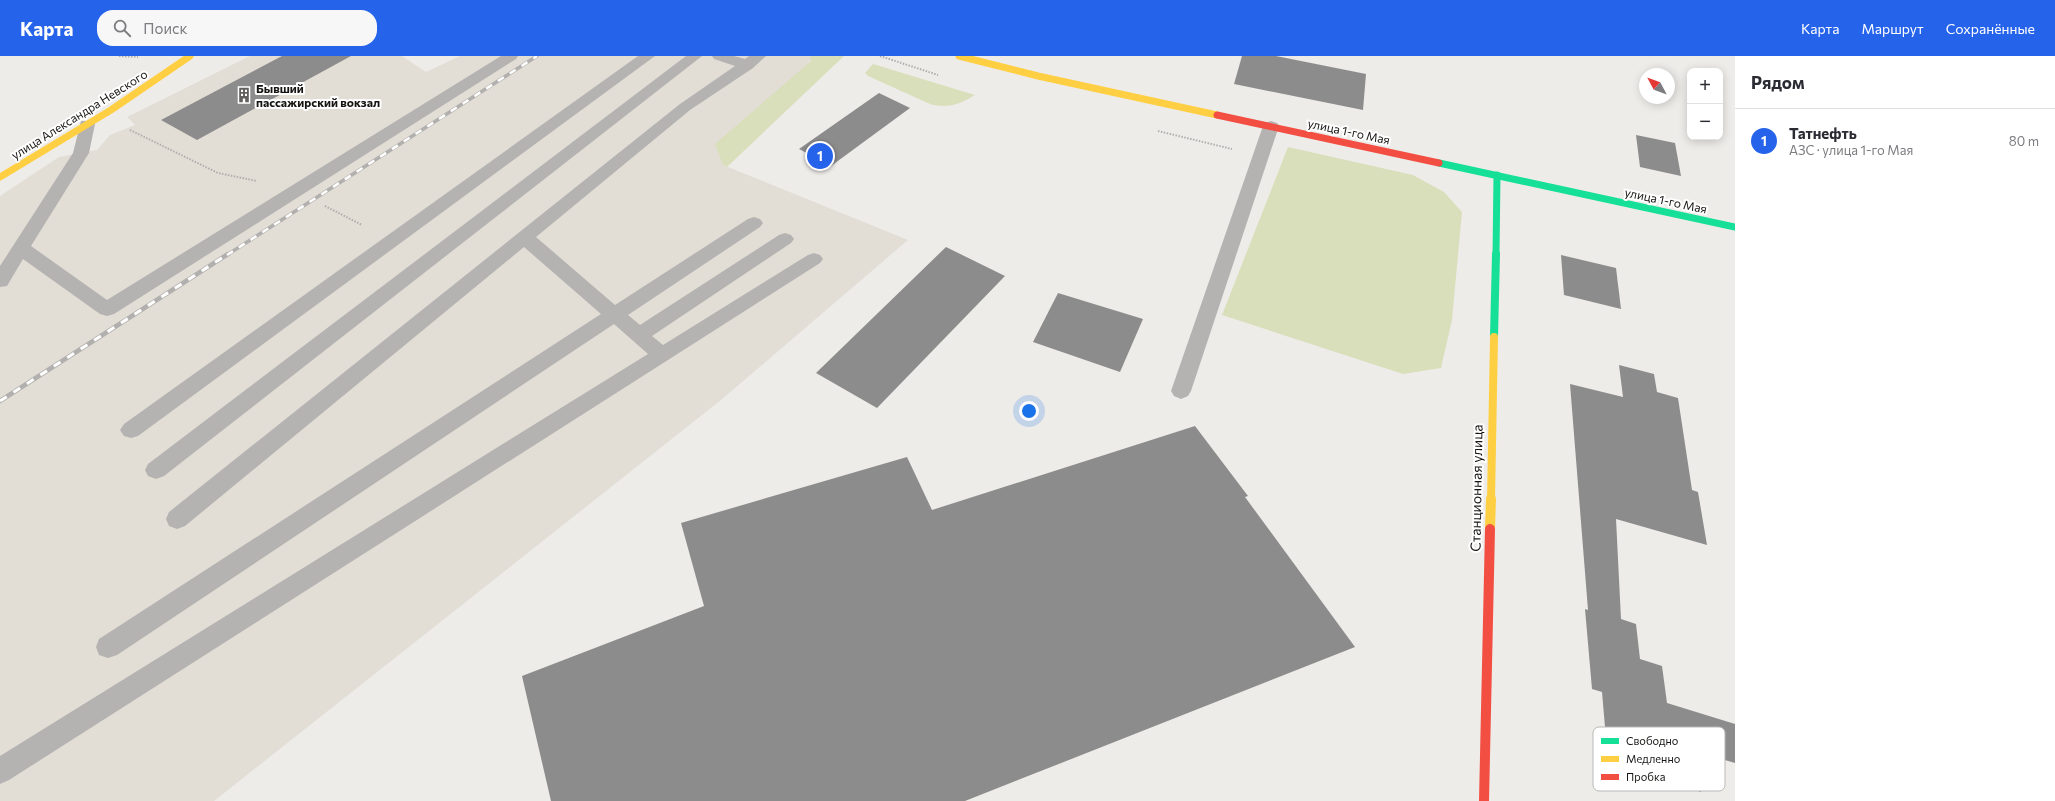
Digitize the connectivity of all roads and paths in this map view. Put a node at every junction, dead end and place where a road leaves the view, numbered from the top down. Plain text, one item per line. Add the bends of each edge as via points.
1 (190, 56) edge
2 (510, 56) edge
3 (648, 56) edge
4 (695, 56) edge
5 (719, 56) edge
6 (959, 56) edge
7 (754, 61) edge
8 (111, 110) junction
9 (87, 124) junction
10 (1271, 126) junction
11 (1497, 175) junction
12 (0, 177) edge
13 (297, 192) junction
14 (754, 223) dead end
15 (362, 225) dead end
16 (1735, 227) edge
17 (524, 237) junction
18 (785, 239) dead end
19 (21, 248) junction
20 (814, 259) dead end
21 (0, 281) edge
22 (614, 315) junction
23 (639, 335) junction
24 (662, 355) junction
25 (1181, 391) dead end
26 (131, 430) dead end
27 (156, 470) dead end
28 (176, 519) dead end
29 (108, 647) dead end
30 (0, 771) edge
31 (1484, 801) edge

1 - 8 street, улица Александра Невского
2 - 13 lane
3 - 26 lane
4 - 27 lane
5 - 7 lane
6 - 10 street, улица 1-го Мая via 1038,76
7 - 17 lane via 685,107
8 - 9 street, улица Александра Невского
8 - 13 path via 127,128 218,173 290,188
9 - 12 street, улица Александра Невского
9 - 19 lane via 81,153
10 - 11 street, улица 1-го Мая
10 - 25 lane
11 - 16 street, улица 1-го Мая
11 - 31 street, Станционная улица
13 - 15 path
13 - 19 lane via 107,309
14 - 22 lane
17 - 22 lane
17 - 28 lane
18 - 23 lane
19 - 21 lane
20 - 24 lane
22 - 23 lane
22 - 29 lane
23 - 24 lane
24 - 30 lane

